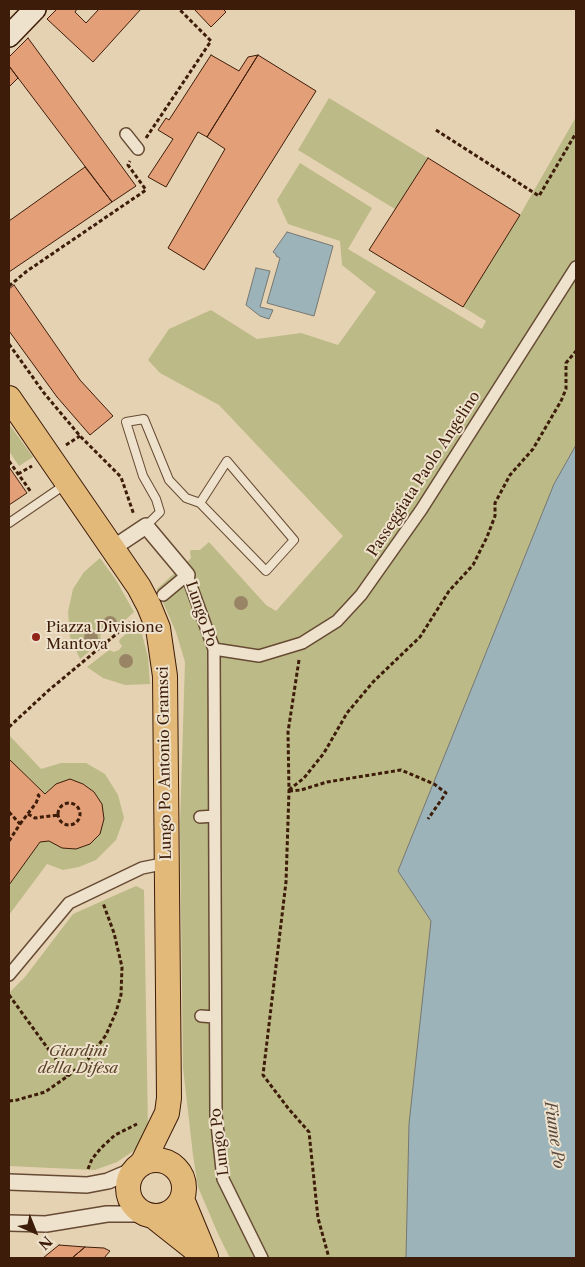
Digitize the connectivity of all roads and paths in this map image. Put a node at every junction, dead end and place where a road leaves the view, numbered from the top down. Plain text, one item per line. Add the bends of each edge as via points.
1 (35, 9) edge
2 (9, 36) edge
3 (436, 130) dead end
4 (576, 133) edge
5 (126, 134) dead end
6 (138, 150) dead end
7 (576, 267) edge
8 (9, 344) edge
9 (576, 351) edge
10 (9, 398) edge
11 (80, 436) junction
12 (92, 440) dead end
13 (88, 444) junction
14 (63, 446) dead end
15 (9, 461) edge
16 (37, 463) dead end
17 (18, 474) junction
18 (67, 483) junction
19 (200, 502) junction
20 (38, 503) junction
21 (9, 523) edge
22 (143, 528) junction
23 (113, 548) junction
24 (187, 575) junction
25 (163, 595) dead end
26 (136, 617) dead end
27 (302, 643) junction
28 (214, 649) junction
29 (9, 727) edge
30 (289, 790) junction
31 (36, 792) dead end
32 (9, 812) edge
33 (28, 814) junction
34 (58, 815) junction
35 (214, 816) junction
36 (200, 817) dead end
37 (428, 819) dead end
38 (20, 824) junction
39 (9, 841) edge
40 (167, 863) junction
41 (98, 890) junction
42 (9, 975) edge
43 (9, 995) edge
44 (201, 1016) dead end
45 (215, 1017) junction
46 (68, 1076) junction
47 (9, 1101) edge
48 (166, 1113) junction
49 (143, 1122) dead end
50 (139, 1166) junction
51 (175, 1167) junction
52 (87, 1177) dead end
53 (9, 1182) edge
54 (182, 1199) junction
55 (149, 1215) junction
56 (9, 1223) edge
57 (206, 1258) edge
58 (262, 1258) edge
59 (330, 1258) edge

1 - 2 main road
3 - 4 path via 539,196
5 - 6 street
7 - 27 street, Passeggiata Paolo Angelino via 421,510 361,595 336,620
8 - 11 path
9 - 30 path via 566,363 566,389 561,402 533,448 510,474 495,503 488,537 473,565 449,590 420,637 372,682 346,714 324,753 304,778
10 - 18 main road, Lungo Po Antonio Gramsci
11 - 13 path
11 - 14 path
12 - 13 path
13 - 22 path via 121,477
15 - 17 path
16 - 17 path
17 - 20 path
18 - 20 lane
18 - 23 main road, Lungo Po Antonio Gramsci
19 - 19 lane via 266,571 294,540 227,461
19 - 22 lane via 186,498 169,480 144,419 126,422 142,476 160,512
20 - 21 lane
22 - 23 street
22 - 24 street, Lungo Po
23 - 40 main road, Lungo Po Antonio Gramsci via 139,587 158,628 165,676
24 - 25 street
24 - 28 street, Lungo Po
26 - 29 path
27 - 28 street, Passeggiata Paolo Angelino via 259,656
27 - 30 path via 288,732
28 - 35 street, Lungo Po
30 - 37 path via 401,770 434,784 446,793
30 - 59 path via 286,882 263,1075 309,1132 318,1218
31 - 33 path via 39,796
32 - 38 path
33 - 34 path via 35,818
33 - 38 path
34 - 34 path via 70,825 77,822 80,812 73,804 66,804
35 - 36 street
35 - 45 street, Lungo Po
38 - 39 path
40 - 41 street via 142,868
40 - 48 main road, Lungo Po Antonio Gramsci via 170,1067
41 - 42 street via 69,903
41 - 46 path via 122,967 121,995 106,1035 88,1059
43 - 46 path
44 - 45 street
45 - 58 street, Lungo Po via 216,1115 223,1179
46 - 47 path via 44,1092
48 - 50 main road, Lungo Po Antonio Gramsci
48 - 51 main road, Lungo Po Antonio Gramsci
49 - 52 path via 116,1135 101,1148 88,1165
50 - 51 main road via 159,1160
50 - 53 street via 108,1181 86,1185
50 - 55 main road via 128,1185 129,1194 138,1209
51 - 54 main road via 184,1182
54 - 55 main road via 170,1212
54 - 57 main road
55 - 56 street via 106,1214 46,1224
55 - 57 main road

